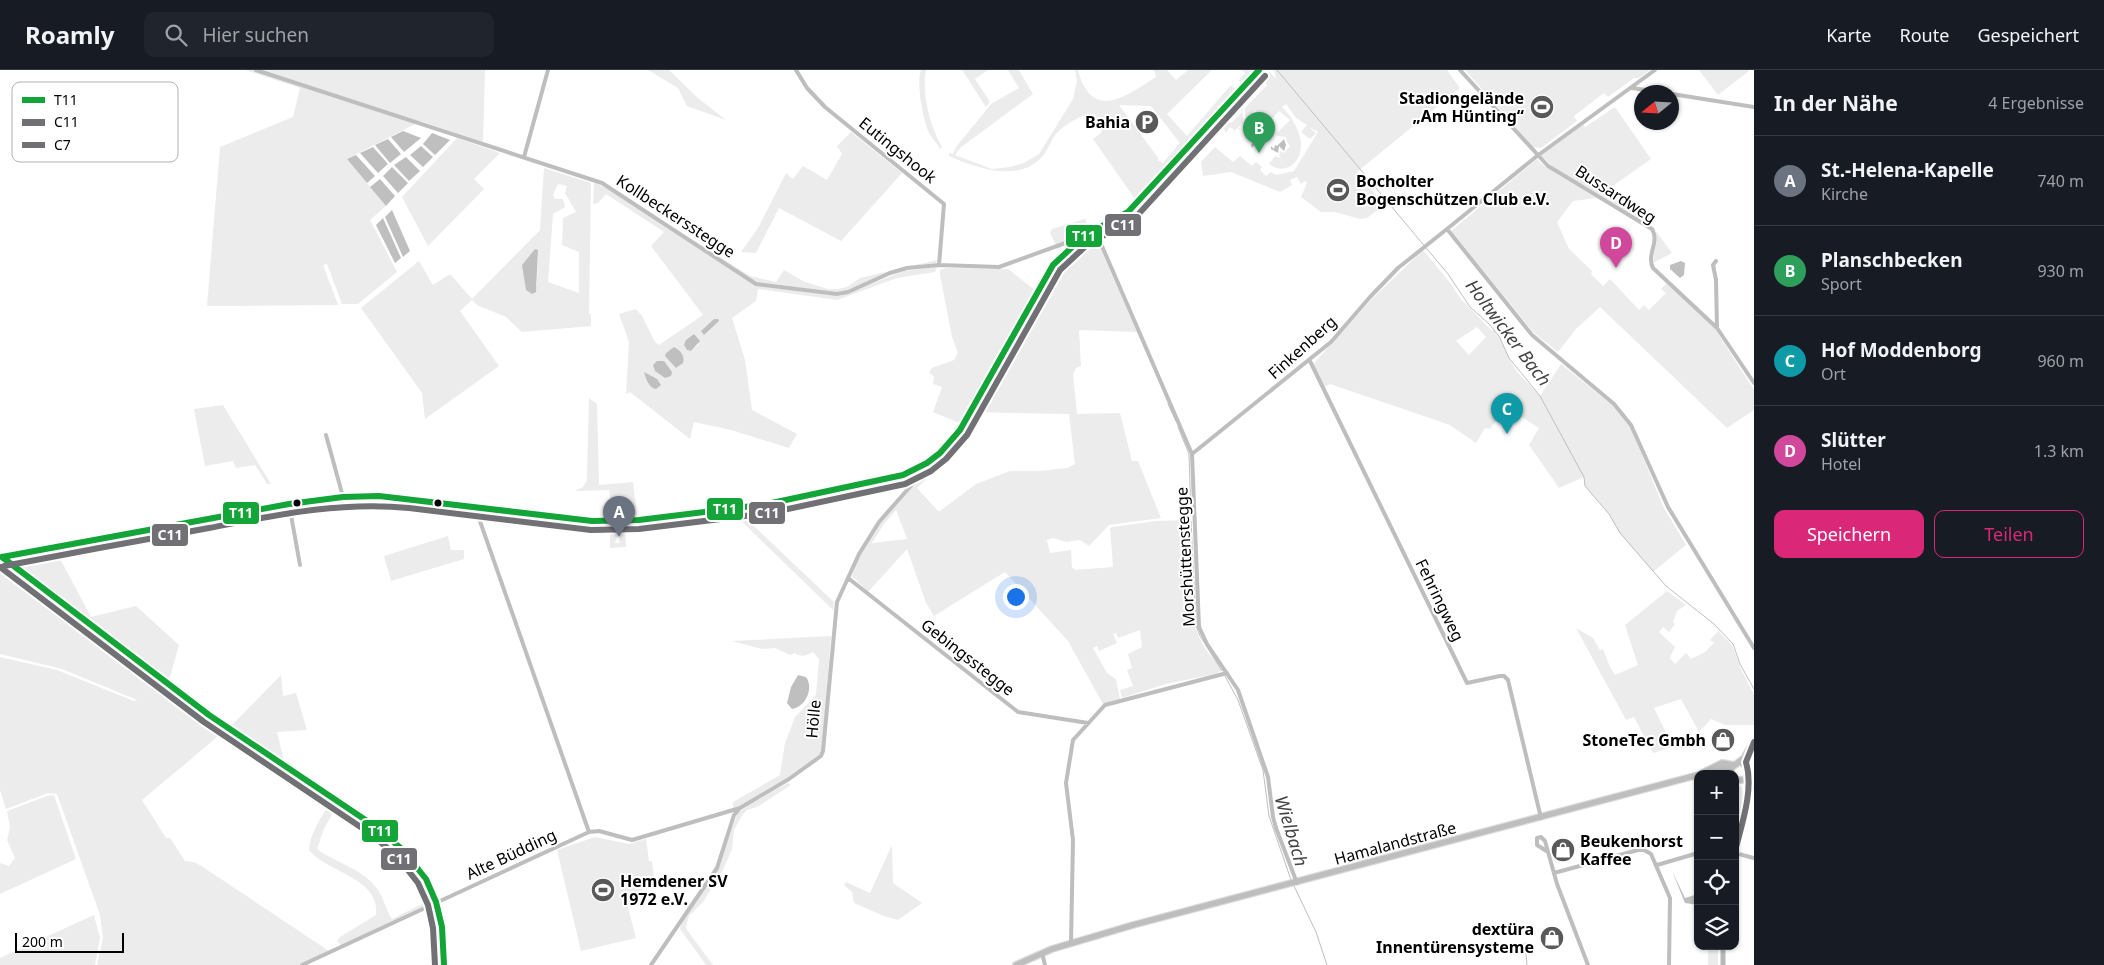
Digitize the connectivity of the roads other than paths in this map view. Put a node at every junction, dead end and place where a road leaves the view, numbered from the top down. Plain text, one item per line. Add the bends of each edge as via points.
1 (256, 70) edge
2 (548, 70) edge
3 (796, 70) edge
4 (1259, 70) edge
5 (1460, 70) edge
6 (1654, 70) edge
7 (1631, 87) junction
8 (1634, 88) edge
9 (1679, 95) edge
10 (1754, 107) edge
11 (524, 156) junction
12 (1537, 156) junction
13 (1446, 229) junction
14 (1095, 230) junction
15 (1084, 236) junction
16 (1716, 262) dead end
17 (939, 265) junction
18 (1717, 328) junction
19 (1310, 361) junction
20 (1752, 377) edge
21 (1754, 383) edge
22 (326, 435) dead end
23 (1192, 454) junction
24 (928, 463) junction
25 (343, 497) junction
26 (289, 504) junction
27 (475, 507) junction
28 (1, 556) edge
29 (300, 565) dead end
30 (848, 578) junction
31 (1754, 648) edge
32 (1227, 673) junction
33 (1088, 723) junction
34 (1754, 741) edge
35 (1736, 763) junction
36 (1746, 765) junction
37 (1708, 770) edge
38 (1732, 770) edge
39 (1694, 776) edge
40 (1748, 776) junction
41 (1739, 780) edge
42 (1739, 782) edge
43 (1749, 793) junction
44 (740, 808) junction
45 (1542, 818) junction
46 (589, 832) junction
47 (1739, 836) edge
48 (1548, 852) dead end
49 (1694, 853) edge
50 (1739, 854) edge
51 (1754, 858) edge
52 (1657, 866) junction
53 (1554, 873) junction
54 (1295, 883) junction
55 (437, 902) junction
56 (1071, 943) junction
57 (1723, 950) edge
58 (1042, 953) junction
59 (302, 965) edge
60 (444, 965) edge
61 (652, 965) edge
62 (1016, 965) edge
63 (1045, 965) edge
64 (1588, 965) edge
65 (1669, 965) edge
66 (1723, 965) edge

1 - 11 street, Kollbeckersstegge
2 - 11 street
3 - 17 street, Eutingshook via 826,107 944,204
4 - 14 street via 1128,212
5 - 12 street, Bussardweg
6 - 7 street
7 - 8 street
7 - 12 street
9 - 10 street
11 - 17 street, Kollbeckersstegge via 602,183 756,284 837,294 907,268
12 - 13 street
12 - 18 street, Bussardweg via 1652,229 1656,238 1650,260 1653,268
13 - 19 street, Finkenberg via 1370,297
13 - 31 street via 1532,335 1614,404 1631,425 1668,507
14 - 15 street
14 - 23 street, Morshüttenstegge
15 - 17 street, Kollbeckersstegge via 999,267
15 - 24 street via 1053,265 960,430
16 - 18 street via 1713,265
18 - 20 street, Bussardweg
19 - 23 street, Finkenberg
19 - 45 street, Fehringweg via 1467,684 1500,676 1508,680
20 - 21 street, Bussardweg
22 - 25 street
23 - 32 street, Morshüttenstegge via 1198,620 1202,635
24 - 27 street via 892,479 767,504 639,520 592,521
24 - 30 street, Hölle via 879,522
25 - 26 street
25 - 27 street via 379,496
26 - 28 street
26 - 29 street
27 - 46 street
28 - 55 street via 171,688 396,843 420,869
30 - 33 street, Gebingsstegge via 1018,712
30 - 44 street, Hölle via 834,613 821,756
32 - 33 street via 1105,705
32 - 54 street, Morshüttenstegge via 1238,690 1268,777 1273,817
33 - 56 street via 1073,740 1066,783 1073,840
34 - 35 main road
34 - 36 main road
35 - 36 main road
35 - 37 main road, Hamalandstraße via 1722,763
35 - 38 main road
36 - 40 main road
39 - 45 main road, Hamalandstraße
40 - 41 main road
40 - 43 main road
42 - 43 main road via 1747,784
43 - 47 main road
44 - 46 street via 632,840 599,831
44 - 61 street via 729,826 717,868
45 - 54 main road, Hamalandstraße
46 - 55 street, Alte Büdding
48 - 53 street
49 - 52 street
50 - 51 street
52 - 53 street via 1651,854 1641,850
52 - 65 street via 1670,902
53 - 64 street
54 - 56 main road, Hamalandstraße
55 - 59 street, Alte Büdding
55 - 60 street via 444,932
56 - 58 main road, Hamalandstraße
57 - 66 main road
58 - 62 main road, Hamalandstraße
58 - 63 street

